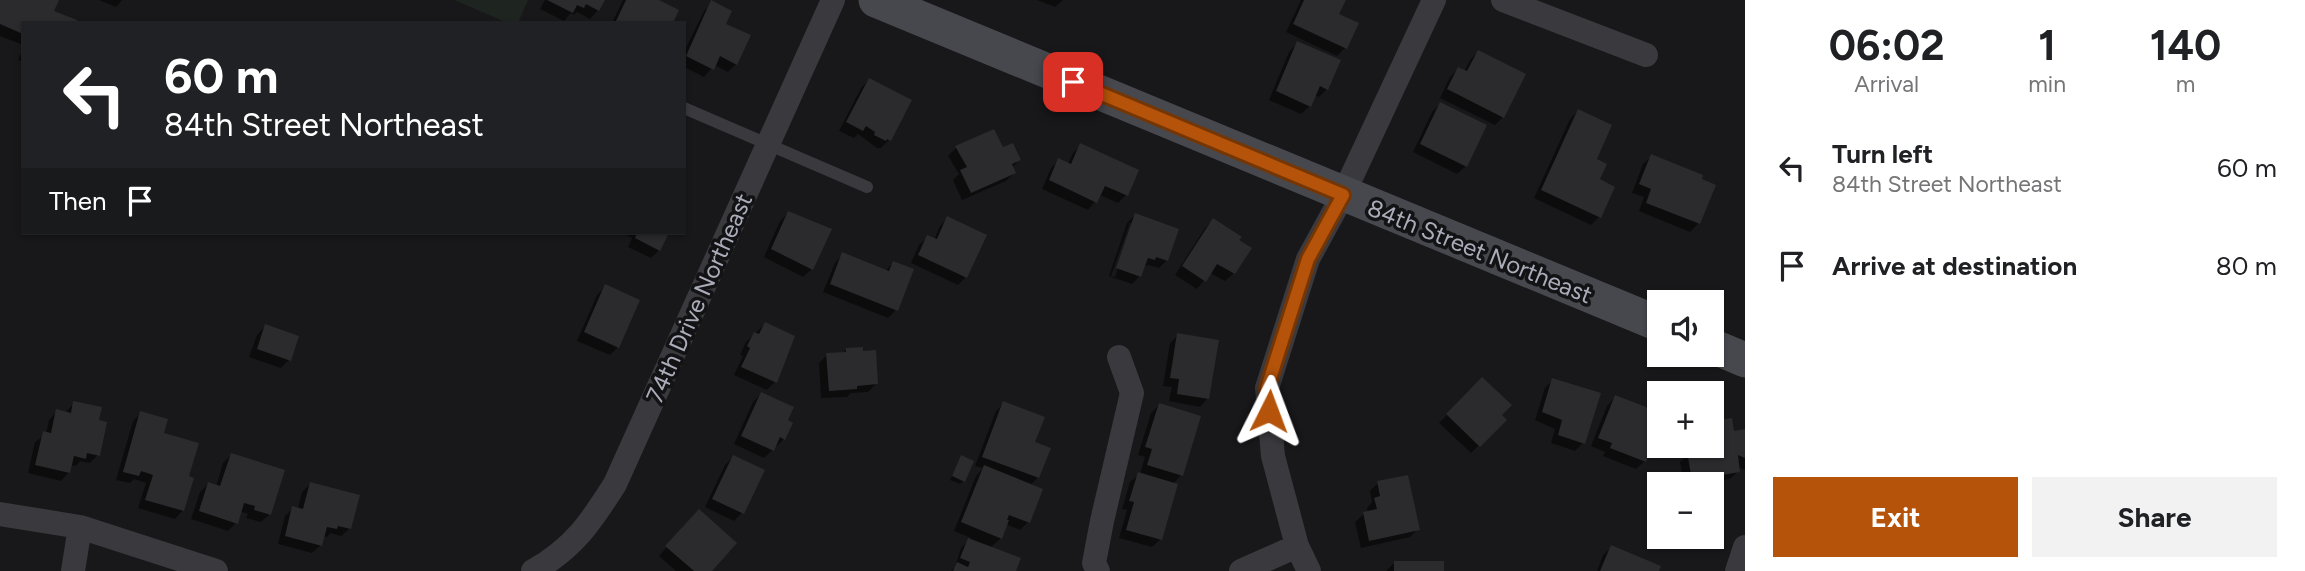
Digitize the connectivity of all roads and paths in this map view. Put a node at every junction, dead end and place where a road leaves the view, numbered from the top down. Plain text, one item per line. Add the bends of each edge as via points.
1 (833, 0) edge
2 (876, 0) edge
3 (1434, 0) edge
4 (1503, 0) edge
5 (1646, 55) dead end
6 (686, 109) edge
7 (768, 145) junction
8 (867, 187) dead end
9 (1343, 195) junction
10 (1647, 319) edge
11 (1724, 351) edge
12 (1119, 357) dead end
13 (1745, 360) edge
14 (0, 514) edge
15 (80, 527) junction
16 (1297, 546) junction
17 (1745, 547) edge
18 (73, 571) edge
19 (216, 571) edge
20 (533, 571) edge
21 (1098, 571) edge
22 (1241, 571) edge
23 (1310, 571) edge
24 (1737, 571) edge

1 - 7 street, 74th Drive Northeast
2 - 9 street, 84th Street Northeast
3 - 9 street
4 - 5 street
6 - 7 lane
7 - 8 lane
7 - 20 street, 74th Drive Northeast via 615,484 587,527
9 - 10 street, 84th Street Northeast
9 - 16 street via 1308,259 1267,388 1273,456
11 - 13 street
12 - 21 street via 1132,393 1102,521 1094,563
14 - 15 street
15 - 18 street
15 - 19 street
16 - 22 street
16 - 23 street
17 - 24 street

